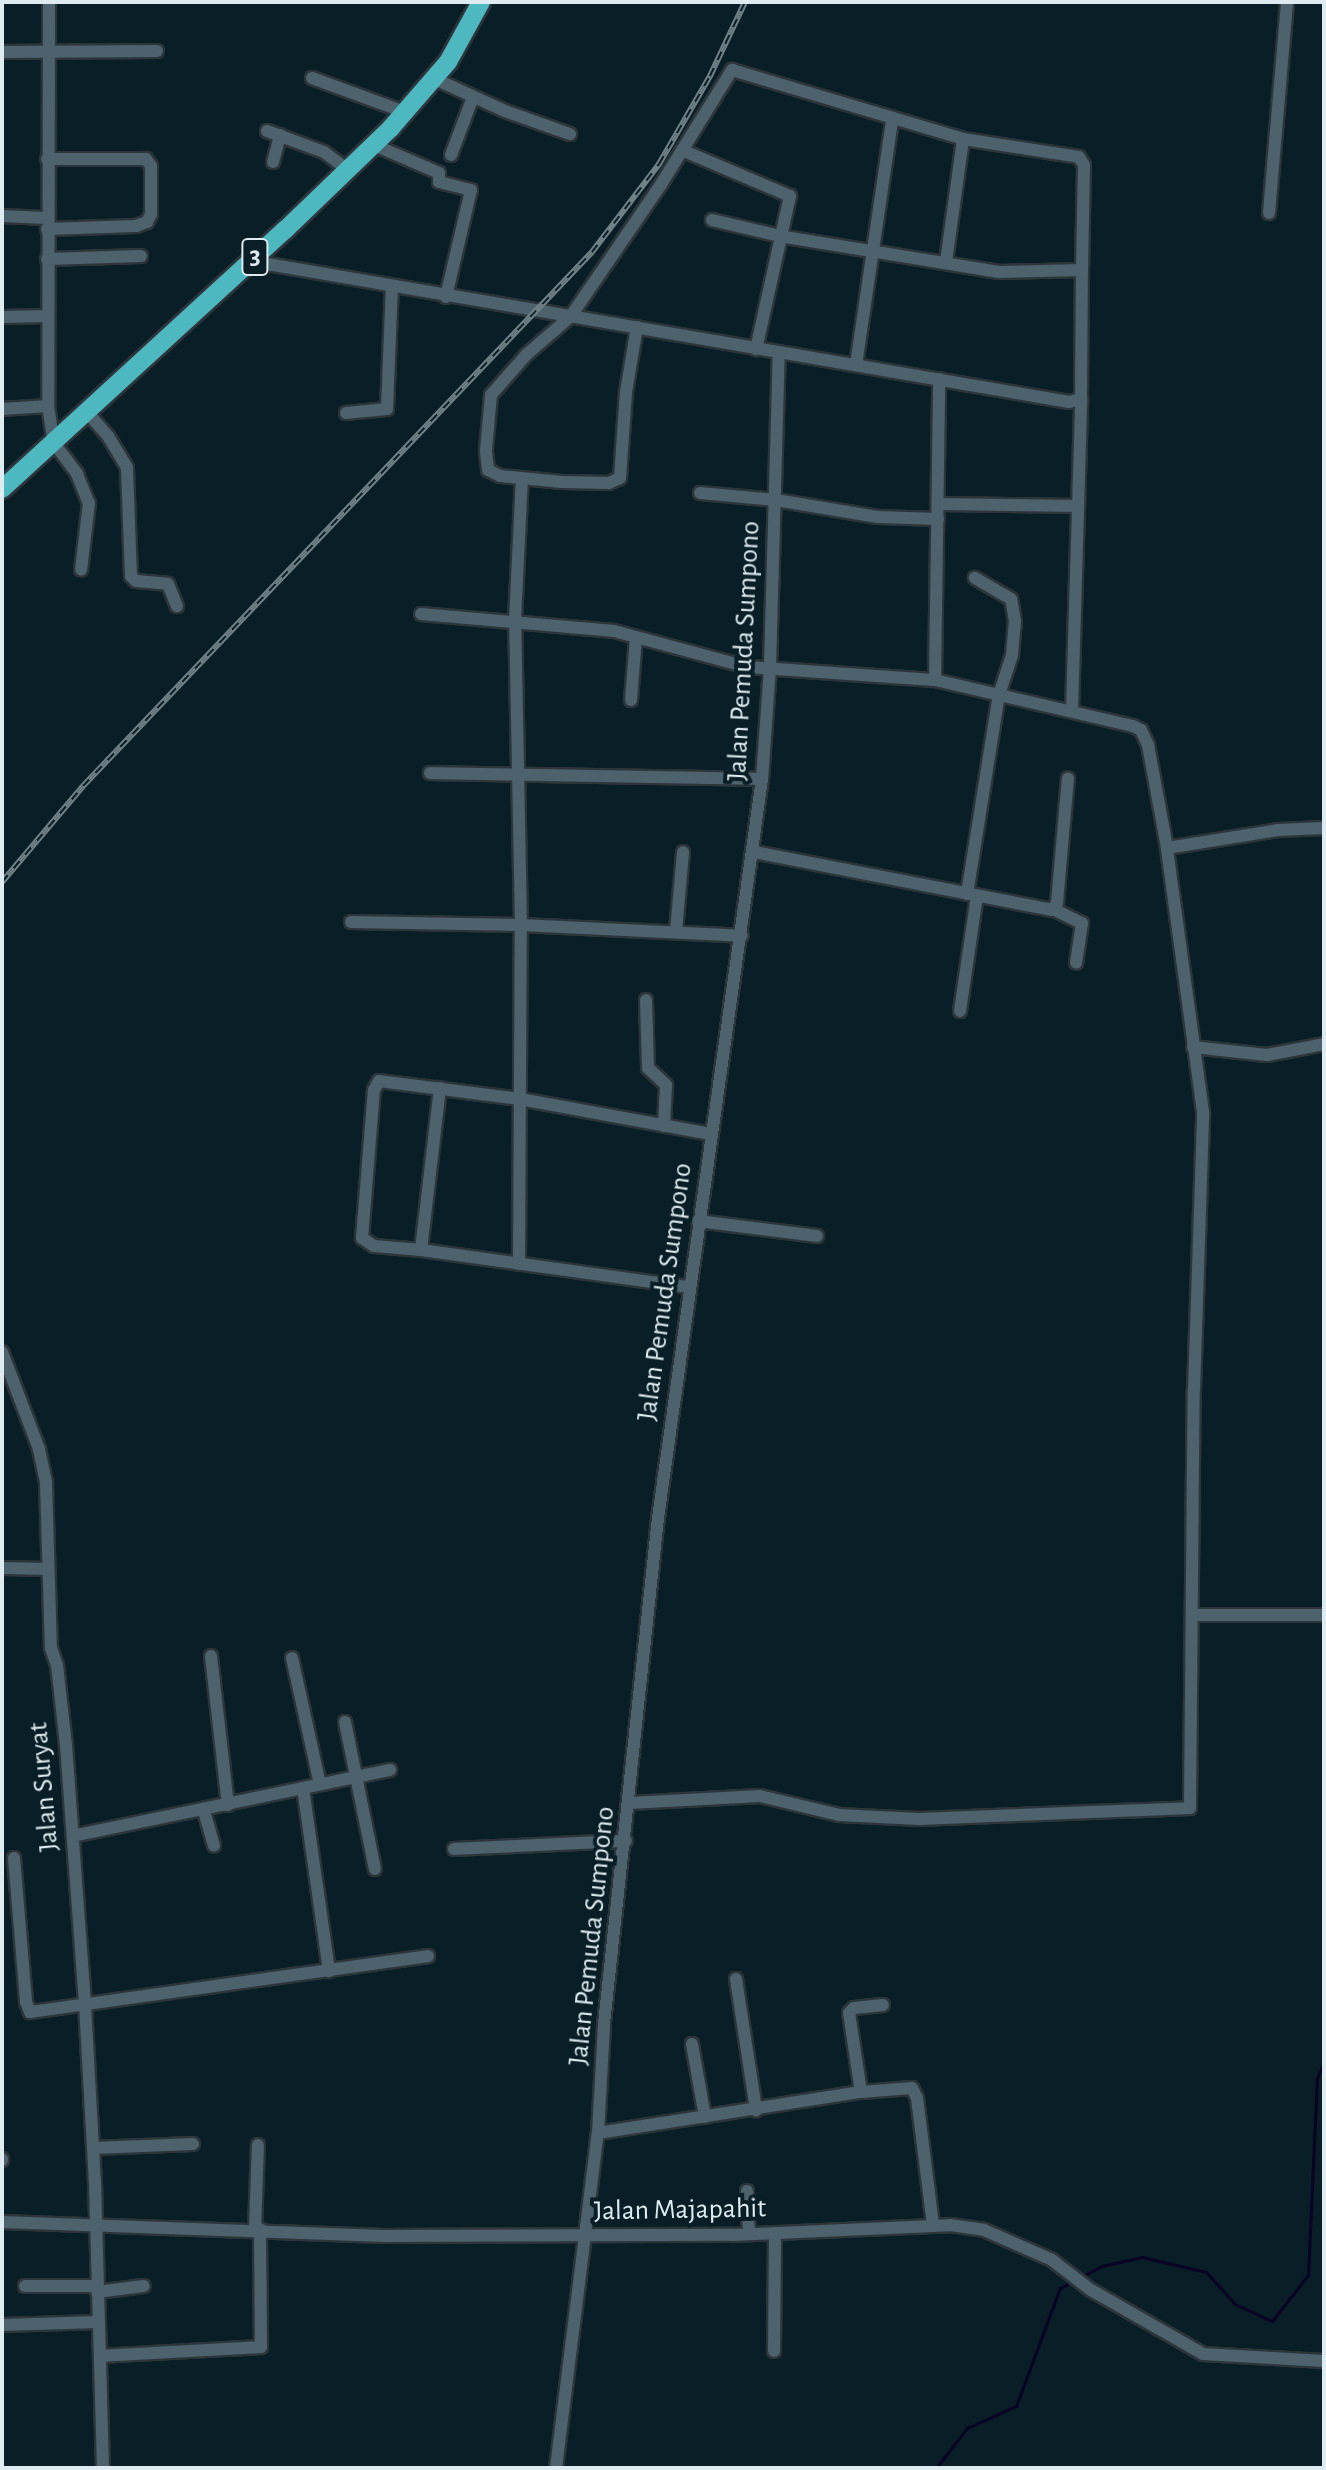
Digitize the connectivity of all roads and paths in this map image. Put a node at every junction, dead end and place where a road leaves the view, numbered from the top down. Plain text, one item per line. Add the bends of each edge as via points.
1 (49, 2) edge
2 (481, 2) edge
3 (1287, 2) edge
4 (49, 51) junction
5 (157, 51) dead end
6 (2, 52) edge
7 (312, 78) dead end
8 (435, 79) junction
9 (473, 97) junction
10 (405, 112) junction
11 (892, 121) junction
12 (267, 131) dead end
13 (570, 134) dead end
14 (280, 135) junction
15 (963, 139) junction
16 (374, 145) junction
17 (682, 150) junction
18 (451, 155) dead end
19 (47, 159) junction
20 (273, 162) dead end
21 (348, 170) junction
22 (1269, 213) dead end
23 (2, 216) edge
24 (712, 220) dead end
25 (46, 223) junction
26 (780, 236) junction
27 (872, 250) junction
28 (141, 256) dead end
29 (47, 259) junction
30 (250, 261) junction
31 (946, 262) junction
32 (1082, 270) junction
33 (392, 286) junction
34 (446, 297) junction
35 (48, 316) junction
36 (571, 316) junction
37 (2, 317) edge
38 (637, 327) junction
39 (756, 349) junction
40 (779, 353) junction
41 (856, 365) junction
42 (939, 379) junction
43 (1081, 399) junction
44 (48, 406) junction
45 (2, 409) edge
46 (87, 412) junction
47 (346, 413) dead end
48 (54, 443) junction
49 (522, 478) junction
50 (2, 489) edge
51 (700, 493) dead end
52 (776, 500) junction
53 (939, 504) junction
54 (1077, 506) junction
55 (938, 519) junction
56 (81, 570) dead end
57 (975, 578) dead end
58 (177, 606) dead end
59 (421, 614) dead end
60 (515, 620) junction
61 (636, 637) junction
62 (770, 667) junction
63 (935, 680) junction
64 (999, 695) junction
65 (631, 700) dead end
66 (1072, 711) junction
67 (520, 772) junction
68 (430, 773) dead end
69 (1068, 778) dead end
70 (762, 779) junction
71 (1324, 828) edge
72 (1167, 848) junction
73 (683, 852) dead end
74 (754, 852) junction
75 (972, 895) junction
76 (1053, 909) junction
77 (351, 922) dead end
78 (521, 925) junction
79 (676, 931) junction
80 (742, 936) junction
81 (1076, 963) dead end
82 (646, 1000) dead end
83 (960, 1011) dead end
84 (1322, 1044) edge
85 (1193, 1047) junction
86 (440, 1088) junction
87 (520, 1099) junction
88 (664, 1126) junction
89 (711, 1134) junction
90 (698, 1221) junction
91 (817, 1236) dead end
92 (421, 1250) junction
93 (519, 1264) junction
94 (688, 1287) junction
95 (2, 1352) edge
96 (2, 1568) edge
97 (48, 1569) junction
98 (1194, 1615) junction
99 (1324, 1615) edge
100 (211, 1656) dead end
101 (292, 1658) dead end
102 (345, 1722) dead end
103 (390, 1770) dead end
104 (359, 1776) junction
105 (320, 1784) junction
106 (303, 1788) junction
107 (630, 1803) junction
108 (228, 1805) junction
109 (204, 1811) junction
110 (73, 1836) junction
111 (626, 1841) junction
112 (214, 1846) dead end
113 (454, 1849) dead end
114 (14, 1858) dead end
115 (375, 1869) dead end
116 (428, 1956) dead end
117 (329, 1971) junction
118 (736, 1979) dead end
119 (85, 2005) junction
120 (883, 2005) dead end
121 (692, 2044) dead end
122 (861, 2092) junction
123 (756, 2110) junction
124 (705, 2117) junction
125 (598, 2133) junction
126 (193, 2144) dead end
127 (258, 2145) dead end
128 (93, 2148) junction
129 (747, 2191) dead end
130 (2, 2222) edge
131 (933, 2225) junction
132 (96, 2226) junction
133 (257, 2229) junction
134 (775, 2233) junction
135 (749, 2234) junction
136 (584, 2236) junction
137 (25, 2286) dead end
138 (144, 2286) dead end
139 (97, 2289) junction
140 (98, 2322) junction
141 (2, 2325) edge
142 (774, 2351) dead end
143 (100, 2356) junction
144 (1321, 2361) edge
145 (103, 2468) edge
146 (556, 2468) edge

1 - 4 street
2 - 8 highway, 3
3 - 22 street
4 - 5 street
4 - 6 street
4 - 19 street
7 - 10 street
8 - 9 street
8 - 10 highway, 3
9 - 13 street
9 - 18 street
10 - 16 highway, 3
11 - 15 street
11 - 17 street via 732,70
11 - 27 street
12 - 14 street
14 - 20 street
14 - 21 street via 324,152
15 - 31 street
15 - 32 street via 1082,160
16 - 21 highway, 3
16 - 34 street via 439,173 439,182 471,190
17 - 26 street via 788,193 791,205
17 - 36 street
19 - 25 street
19 - 25 street via 146,159 151,166 151,214 136,226
21 - 30 highway, 3
23 - 25 street
24 - 26 street
25 - 29 street
26 - 27 street
26 - 39 street
27 - 31 street
27 - 41 street
28 - 29 street
29 - 35 street
30 - 33 street
30 - 46 highway, 3
31 - 32 street via 1017,274
32 - 43 street
33 - 34 street
33 - 47 street via 387,409
34 - 36 street
35 - 37 street
35 - 44 street
36 - 38 street
36 - 49 street via 491,395 486,468 495,475
38 - 39 street
38 - 49 street via 620,478 609,483
39 - 40 street
40 - 41 street
40 - 52 street, Jalan Pemuda Sumpono
41 - 42 street
42 - 43 street via 1069,402
42 - 53 street
43 - 54 street
44 - 45 street
44 - 48 street
46 - 48 highway, 3
46 - 58 street via 127,468 131,576 168,584
48 - 50 highway, 3
48 - 56 street via 77,474 89,503
49 - 60 street
51 - 52 street
52 - 55 street via 878,517
52 - 62 street, Jalan Pemuda Sumpono
53 - 54 street
53 - 55 street
54 - 66 street
55 - 63 street
57 - 64 street via 1014,603 1012,655
59 - 60 street
60 - 61 street
60 - 67 street
61 - 62 street via 747,667
61 - 65 street
62 - 63 street
62 - 70 street, Jalan Pemuda Sumpono
63 - 64 street
64 - 66 street
64 - 75 street
66 - 72 street via 1141,730
67 - 68 street
67 - 70 street
67 - 78 street
69 - 76 street
70 - 74 street, Jalan Pemuda Sumpono
71 - 72 street
72 - 85 street
73 - 79 street
74 - 75 street
74 - 80 street, Jalan Pemuda Sumpono
75 - 76 street
75 - 83 street
76 - 81 street via 1082,923
77 - 78 street
78 - 79 street
78 - 87 street
79 - 80 street
80 - 89 street, Jalan Pemuda Sumpono
82 - 88 street via 648,1068 666,1085
84 - 85 street via 1267,1055
85 - 98 street via 1203,1112 1194,1390
86 - 87 street
86 - 92 street
86 - 92 street via 383,1080 374,1090 362,1238 374,1246
87 - 88 street
87 - 93 street
88 - 89 street
89 - 90 street, Jalan Pemuda Sumpono
90 - 91 street
90 - 94 street, Jalan Pemuda Sumpono
92 - 93 street
93 - 94 street
94 - 107 street, Jalan Pemuda Sumpono via 658,1518
95 - 97 street, Jalan Suryat via 44,1465
96 - 97 street
97 - 110 street, Jalan Suryat via 51,1648
98 - 99 street
98 - 107 street via 1190,1808 919,1819 839,1815 760,1796
100 - 108 street
101 - 105 street
102 - 104 street
103 - 104 street
104 - 105 street
104 - 115 street
105 - 106 street
106 - 108 street
106 - 117 street
107 - 111 street, Jalan Pemuda Sumpono
108 - 109 street
109 - 110 street
109 - 112 street
110 - 119 street, Jalan Suryat
111 - 113 street
111 - 125 street, Jalan Pemuda Sumpono via 604,2024
114 - 119 street via 27,2009 34,2013
116 - 117 street
117 - 119 street
118 - 123 street
119 - 128 street, Jalan Suryat
120 - 122 street via 849,2013
121 - 124 street
122 - 123 street
122 - 131 street via 904,2087 916,2093
123 - 124 street
124 - 125 street
125 - 136 street, Jalan Pemuda Sumpono
126 - 128 street
127 - 133 street
128 - 132 street, Jalan Suryat
129 - 135 street
130 - 132 street, Jalan Majapahit
131 - 134 street, Jalan Majapahit
131 - 144 street, Jalan Majapahit via 984,2230 1052,2260 1091,2290 1203,2354
132 - 133 street, Jalan Majapahit
132 - 139 street, Jalan Suryat
133 - 136 street, Jalan Majapahit via 384,2236
133 - 143 street via 261,2347
134 - 135 street, Jalan Majapahit
134 - 142 street
135 - 136 street, Jalan Majapahit
136 - 146 street, Jalan Pemuda Sumpono
137 - 139 street
138 - 139 street
139 - 140 street, Jalan Suryat
140 - 141 street
140 - 143 street, Jalan Suryat
143 - 145 street, Jalan Suryat

